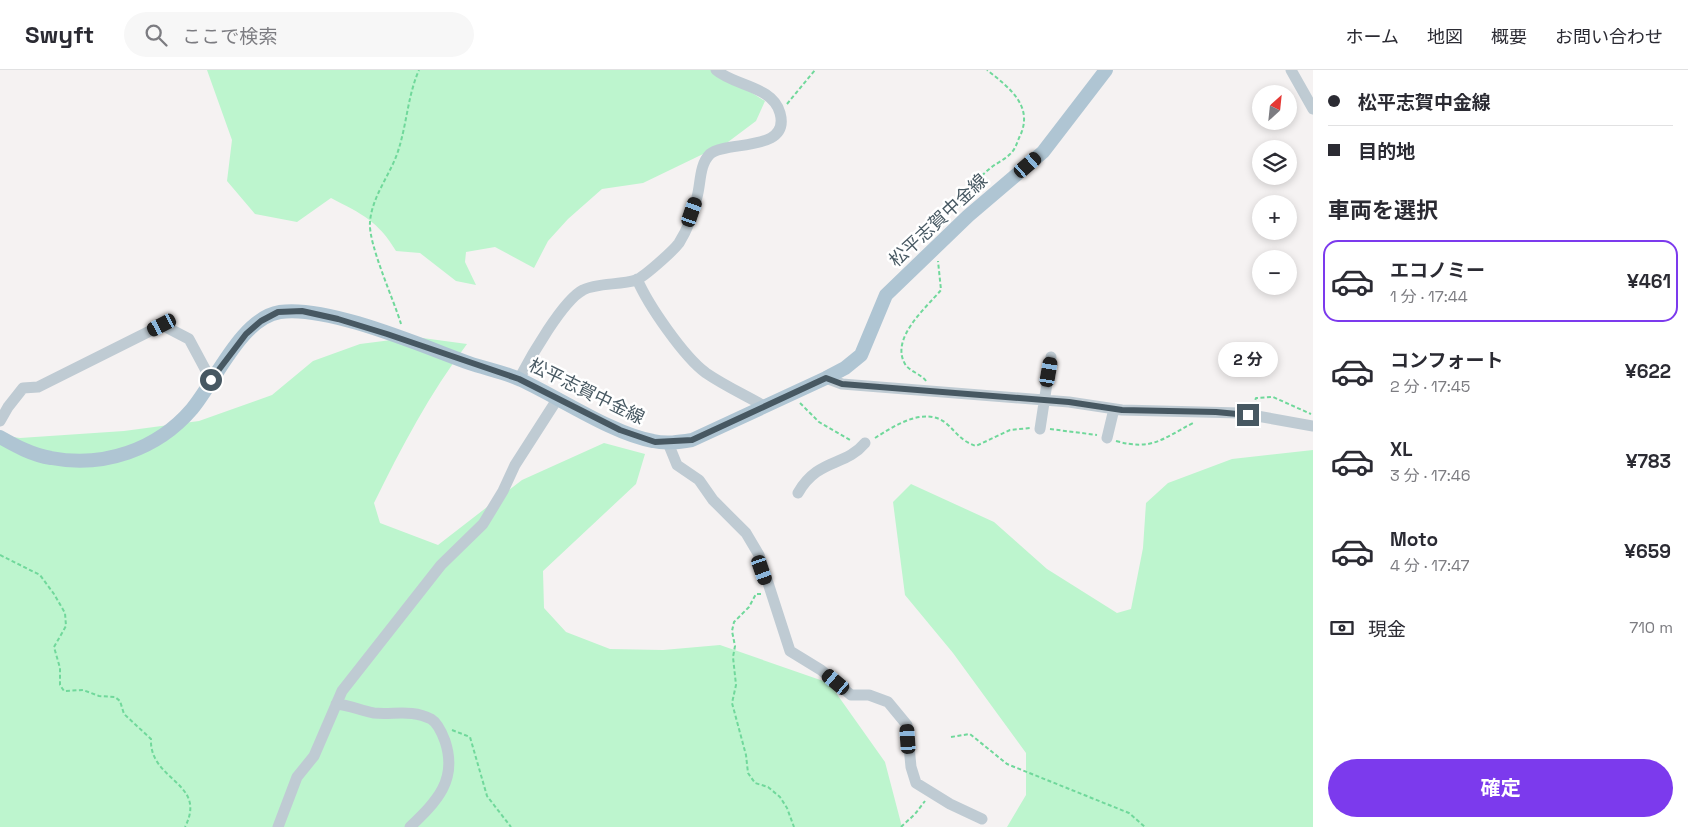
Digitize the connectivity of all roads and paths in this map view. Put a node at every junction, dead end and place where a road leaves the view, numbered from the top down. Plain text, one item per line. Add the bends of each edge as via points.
1 (419, 70) edge
2 (716, 70) edge
3 (815, 70) edge
4 (1106, 70) edge
5 (1291, 70) edge
6 (1313, 109) edge
7 (780, 112) junction
8 (637, 279) junction
9 (404, 339) junction
10 (1051, 357) dead end
11 (826, 378) junction
12 (519, 379) junction
13 (211, 380) junction
14 (794, 392) junction
15 (558, 398) junction
16 (1044, 400) junction
17 (764, 406) junction
18 (1114, 409) junction
19 (1216, 412) junction
20 (1248, 415) junction
21 (1313, 415) edge
22 (0, 421) edge
23 (1313, 426) edge
24 (1040, 429) junction
25 (0, 437) edge
26 (1107, 438) junction
27 (668, 443) junction
28 (865, 443) junction
29 (798, 492) dead end
30 (0, 555) edge
31 (771, 594) junction
32 (336, 704) junction
33 (442, 731) junction
34 (951, 737) dead end
35 (929, 792) junction
36 (982, 819) dead end
37 (185, 827) edge
38 (278, 827) edge
39 (410, 827) edge
40 (511, 827) edge
41 (794, 827) edge
42 (901, 827) edge
43 (1145, 827) edge

1 - 9 path via 398,150 370,222
2 - 7 street via 762,92
3 - 7 path
4 - 11 main road, 松平志賀中金線 via 1043,152 968,216 886,296 861,355
5 - 6 street
7 - 8 street via 781,122 770,138 711,154 702,166 697,198 678,243
8 - 12 street via 583,290 563,309
8 - 17 street via 651,306 690,358 705,372
9 - 12 main road, 松平志賀中金線
9 - 13 main road, 松平志賀中金線 via 302,311 278,312 246,334
10 - 16 street
11 - 14 main road, 松平志賀中金線
11 - 16 street via 842,384
12 - 15 main road, 松平志賀中金線
13 - 22 street via 189,339 162,325 38,387 23,388
13 - 25 main road, 松平志賀中金線 via 192,409 166,434 129,453 77,461 49,458
14 - 17 main road, 松平志賀中金線
14 - 28 path via 801,405 819,422 858,444
15 - 27 main road, 松平志賀中金線 via 640,438
15 - 32 street via 515,465 483,524 441,565 342,691
16 - 18 street
16 - 24 street
17 - 27 main road, 松平志賀中金線 via 692,440
18 - 19 street
18 - 26 street
19 - 20 street
19 - 26 path via 1147,445
20 - 21 path via 1256,398 1264,396
20 - 23 street
24 - 26 path via 1092,433
24 - 28 path via 1010,430 976,446 963,442 938,418 927,416 912,419
27 - 31 street via 677,465 699,480 713,500 746,534 759,555
28 - 29 street via 857,452 822,467 805,480
30 - 37 path via 40,575 65,613 66,626 54,647 60,668 60,685 64,691 83,690 120,701 124,714 151,739 153,759 184,791 191,803 191,815
31 - 35 street via 790,651 821,670 851,695 869,695 888,702 908,725 910,768 916,783
31 - 41 path via 756,594 734,622 736,685 732,703 748,773 755,783 768,787 780,798
32 - 33 street via 373,712 411,712 432,719
32 - 38 street via 314,756 297,777
33 - 39 street via 450,755 448,780
33 - 40 path via 453,730 470,737 487,796
34 - 43 path via 970,734 1007,764 1129,813
35 - 36 street
35 - 42 path via 915,814

